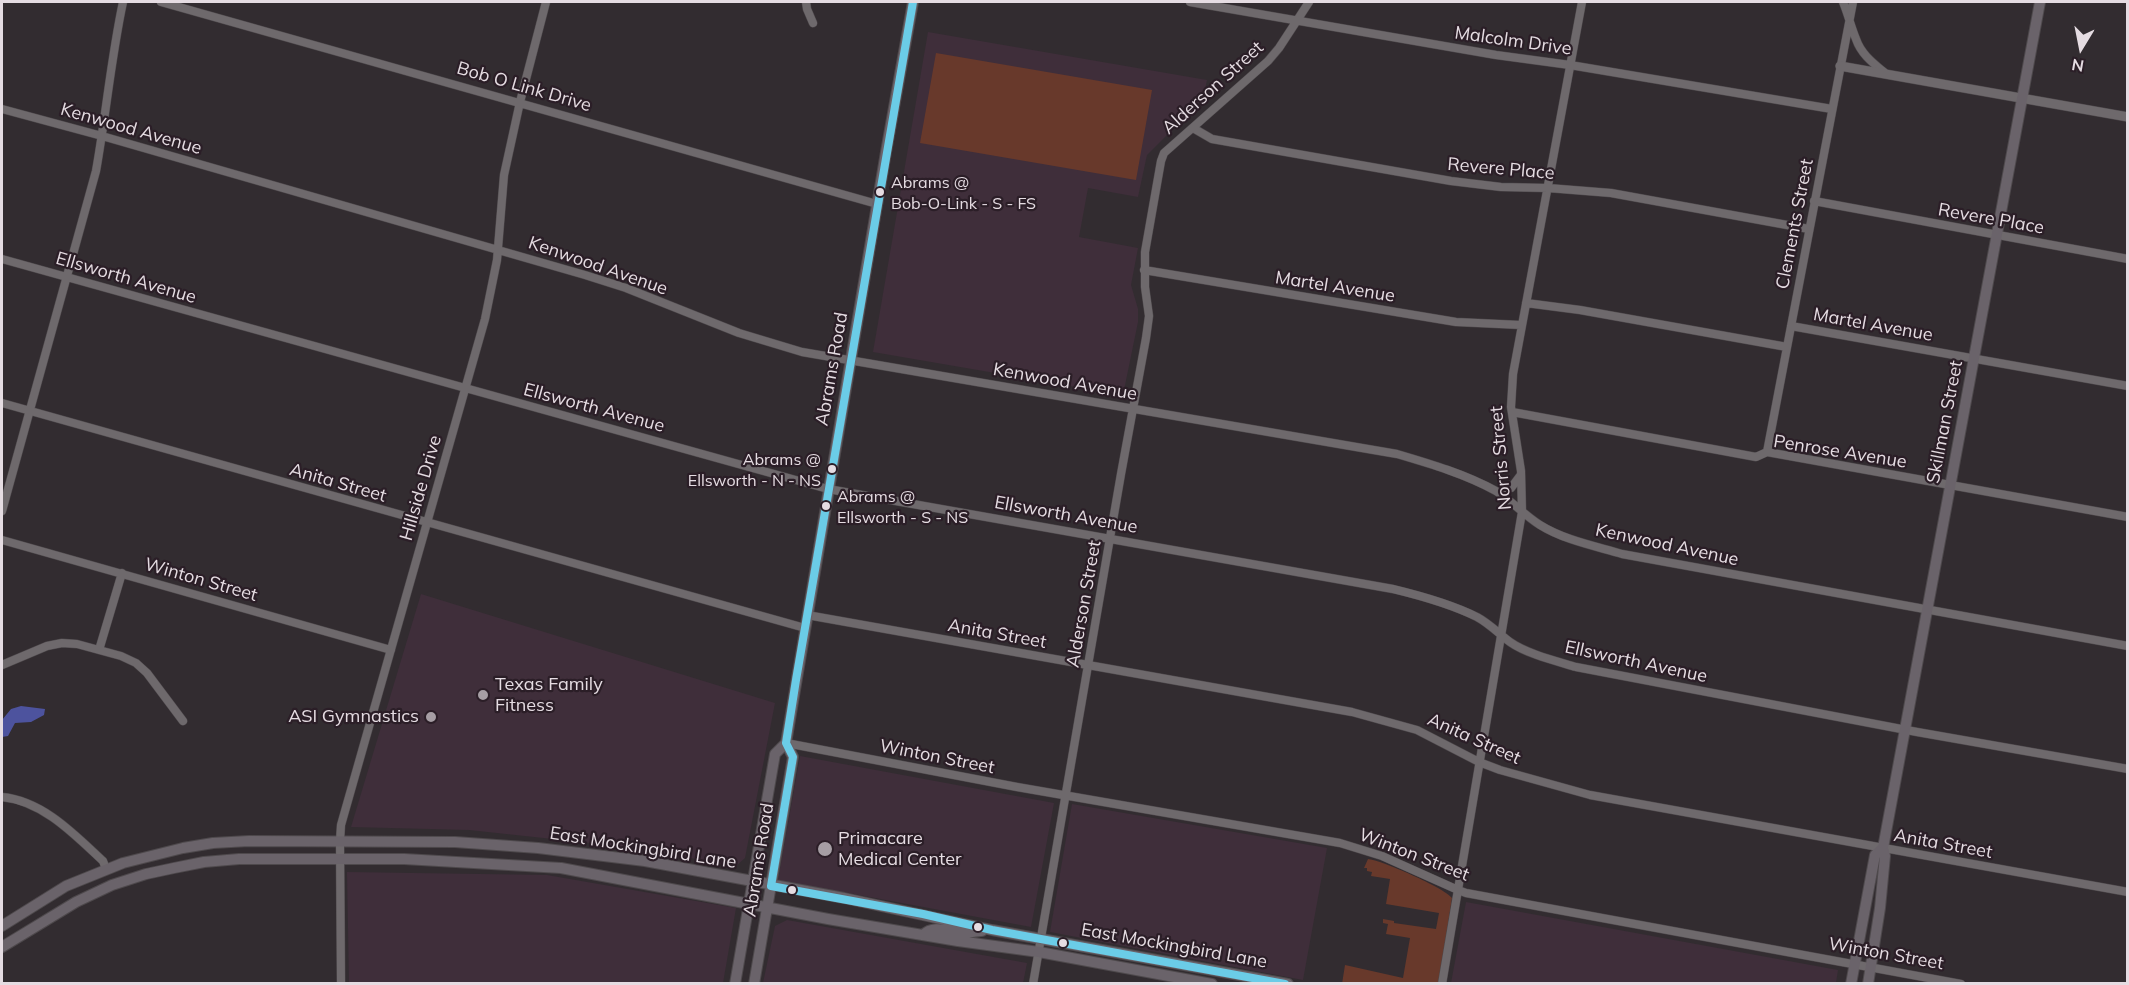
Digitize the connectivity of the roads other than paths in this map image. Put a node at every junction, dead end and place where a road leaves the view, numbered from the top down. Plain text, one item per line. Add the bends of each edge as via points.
1 (123, 2) edge
2 (161, 2) edge
3 (546, 2) edge
4 (806, 2) edge
5 (913, 2) edge
6 (1190, 2) edge
7 (1309, 2) edge
8 (1582, 2) edge
9 (1843, 2) edge
10 (1853, 2) edge
11 (2040, 2) edge
12 (1850, 17) junction
13 (1298, 21) junction
14 (813, 23) dead end
15 (1570, 65) junction
16 (1840, 66) junction
17 (1886, 74) junction
18 (2023, 99) junction
19 (520, 102) junction
20 (2, 109) edge
21 (1832, 109) junction
22 (2127, 117) edge
23 (1193, 128) junction
24 (102, 136) junction
25 (1548, 188) junction
26 (1814, 201) junction
27 (877, 204) junction
28 (1809, 229) junction
29 (1997, 235) junction
30 (498, 249) junction
31 (2, 259) edge
32 (2127, 259) edge
33 (1144, 270) junction
34 (67, 276) junction
35 (1526, 303) junction
36 (1521, 325) junction
37 (1791, 326) junction
38 (1787, 347) junction
39 (1974, 359) junction
40 (851, 360) junction
41 (2127, 386) edge
42 (466, 389) junction
43 (2, 403) edge
44 (1132, 409) junction
45 (30, 410) junction
46 (1512, 412) junction
47 (1767, 452) junction
48 (1521, 474) junction
49 (1950, 485) junction
50 (828, 489) junction
51 (1498, 492) junction
52 (2, 511) edge
53 (1522, 512) junction
54 (2127, 517) edge
55 (427, 524) junction
56 (1111, 537) junction
57 (2, 540) edge
58 (122, 573) junction
59 (1927, 609) junction
60 (807, 615) junction
61 (805, 628) junction
62 (1502, 635) junction
63 (2127, 646) edge
64 (99, 650) junction
65 (391, 650) junction
66 (2, 665) edge
67 (1088, 665) junction
68 (183, 721) dead end
69 (1905, 729) junction
70 (786, 743) junction
71 (1479, 762) junction
72 (2127, 769) edge
73 (1066, 795) junction
74 (2, 796) edge
75 (340, 841) junction
76 (1883, 848) junction
77 (340, 860) junction
78 (106, 869) junction
79 (753, 883) junction
80 (112, 885) junction
81 (771, 886) junction
82 (1458, 891) junction
83 (2127, 892) edge
84 (749, 903) junction
85 (768, 907) junction
86 (2, 926) edge
87 (992, 930) junction
88 (922, 935) junction
89 (1041, 939) junction
90 (2, 947) edge
91 (1039, 952) junction
92 (1855, 964) junction
93 (1871, 967) junction
94 (341, 984) edge
95 (735, 984) edge
96 (754, 984) edge
97 (1033, 984) edge
98 (1212, 984) edge
99 (1288, 984) edge
100 (1442, 984) edge
101 (1851, 984) edge
102 (1868, 984) edge
103 (1961, 984) edge

1 - 24 street
2 - 19 street, Bob O Link Drive
3 - 19 street, Hillside Drive
4 - 14 street
5 - 27 main road, Abrams Road
6 - 13 street, Malcolm Drive
7 - 13 street, Alderson Street
8 - 15 street, Norris Street
9 - 12 street
10 - 12 street, Clements Street
11 - 18 main road, Skillman Street
12 - 16 street, Clements Street
12 - 17 street via 1862,51
13 - 15 street, Malcolm Drive
13 - 23 street, Alderson Street via 1268,61
15 - 21 street, Malcolm Drive
15 - 25 street, Norris Street
16 - 17 street
16 - 21 street, Clements Street
17 - 18 street
18 - 22 street
18 - 29 main road, Skillman Street
19 - 27 street, Bob O Link Drive
19 - 30 street, Hillside Drive via 504,174
20 - 24 street, Kenwood Avenue
21 - 26 street, Clements Street
23 - 25 street, Revere Place via 1212,139 1451,181
23 - 33 street, Alderson Street via 1170,147 1161,161
24 - 30 street, Kenwood Avenue
24 - 34 street
25 - 28 street, Revere Place via 1611,193
25 - 35 street, Norris Street
26 - 28 street, Clements Street
26 - 29 street, Revere Place
27 - 40 main road, Abrams Road
28 - 37 street, Clements Street
29 - 32 street, Revere Place
29 - 39 main road, Skillman Street
30 - 40 street, Kenwood Avenue via 626,288 739,333
30 - 42 street, Hillside Drive via 492,290
31 - 34 street, Ellsworth Avenue
33 - 36 street, Martel Avenue via 1456,322
33 - 44 street, Alderson Street via 1149,316
34 - 42 street, Ellsworth Avenue
34 - 45 street
35 - 36 street, Norris Street
35 - 38 street via 1580,309
36 - 46 street, Norris Street
37 - 38 street, Clements Street
37 - 39 street, Martel Avenue
38 - 47 street, Clements Street
39 - 41 street, Martel Avenue
39 - 49 main road, Skillman Street
40 - 44 street, Kenwood Avenue
40 - 50 main road, Abrams Road
42 - 50 street, Ellsworth Avenue
42 - 55 street, Hillside Drive
43 - 45 street, Anita Street
44 - 51 street, Kenwood Avenue via 1397,454 1462,474
44 - 56 street, Alderson Street
45 - 52 street
45 - 55 street, Anita Street
46 - 47 street, Penrose Avenue via 1756,457
46 - 48 street, Norris Street
47 - 49 street, Penrose Avenue
48 - 51 street via 1511,488
48 - 53 street, Norris Street
49 - 54 street, Penrose Avenue
49 - 59 main road, Skillman Street
50 - 56 street, Ellsworth Avenue
50 - 60 main road, Abrams Road
51 - 53 street, Kenwood Avenue
53 - 59 street, Kenwood Avenue via 1540,526 1622,554
53 - 62 street, Norris Street
55 - 61 street, Anita Street
55 - 65 street, Hillside Drive
56 - 62 street, Ellsworth Avenue via 1419,595 1477,617
56 - 67 street, Alderson Street
57 - 58 street, Winton Street
58 - 64 street
58 - 65 street, Winton Street
59 - 63 street, Kenwood Avenue
59 - 69 main road, Skillman Street
60 - 61 main road, Abrams Road
60 - 67 street, Anita Street
61 - 70 main road, Abrams Road
62 - 69 street, Ellsworth Avenue via 1512,644 1576,667
62 - 71 street, Norris Street
64 - 66 street via 62,643
64 - 68 street via 136,663
65 - 75 street, Hillside Drive via 341,825
67 - 71 street, Anita Street via 1387,720 1417,730
67 - 73 street, Alderson Street
69 - 72 street, Ellsworth Avenue
69 - 76 main road, Skillman Street
70 - 73 street, Winton Street
70 - 79 main road, Abrams Road via 775,754
70 - 81 main road, Abrams Road via 793,757
71 - 76 street, Anita Street via 1590,795
71 - 82 street, Norris Street
73 - 82 street, Winton Street via 1340,843 1382,855
73 - 89 street, Alderson Street
74 - 78 street via 39,808 57,820 103,861
75 - 77 street, Hillside Drive
75 - 78 main road, East Mockingbird Lane via 213,843 152,854
75 - 79 main road, East Mockingbird Lane via 455,842 538,848 645,861
76 - 83 street, Anita Street
76 - 92 main road, Skillman Street via 1875,855
76 - 93 main road, Skillman Street via 1880,908
77 - 80 main road, East Mockingbird Lane via 204,862
77 - 84 main road, East Mockingbird Lane via 453,861 561,868
77 - 94 street, Hillside Drive
78 - 80 main road
78 - 86 main road, East Mockingbird Lane via 66,886
79 - 81 main road, East Mockingbird Lane
79 - 84 main road, Abrams Road
80 - 90 main road, East Mockingbird Lane
81 - 85 main road, Abrams Road
81 - 87 main road, East Mockingbird Lane
82 - 92 street, Winton Street
82 - 100 street, Norris Street
84 - 85 main road, East Mockingbird Lane
84 - 95 main road, Abrams Road
85 - 88 main road, East Mockingbird Lane
85 - 96 main road, Abrams Road
87 - 88 main road via 964,933 936,929
87 - 89 main road, East Mockingbird Lane
88 - 91 main road, East Mockingbird Lane
89 - 91 street, Alderson Street
89 - 99 main road, East Mockingbird Lane
91 - 97 street, Alderson Street
91 - 98 main road, East Mockingbird Lane
92 - 93 street, Winton Street
92 - 101 main road, Skillman Street
93 - 102 main road, Skillman Street
93 - 103 street, Winton Street

